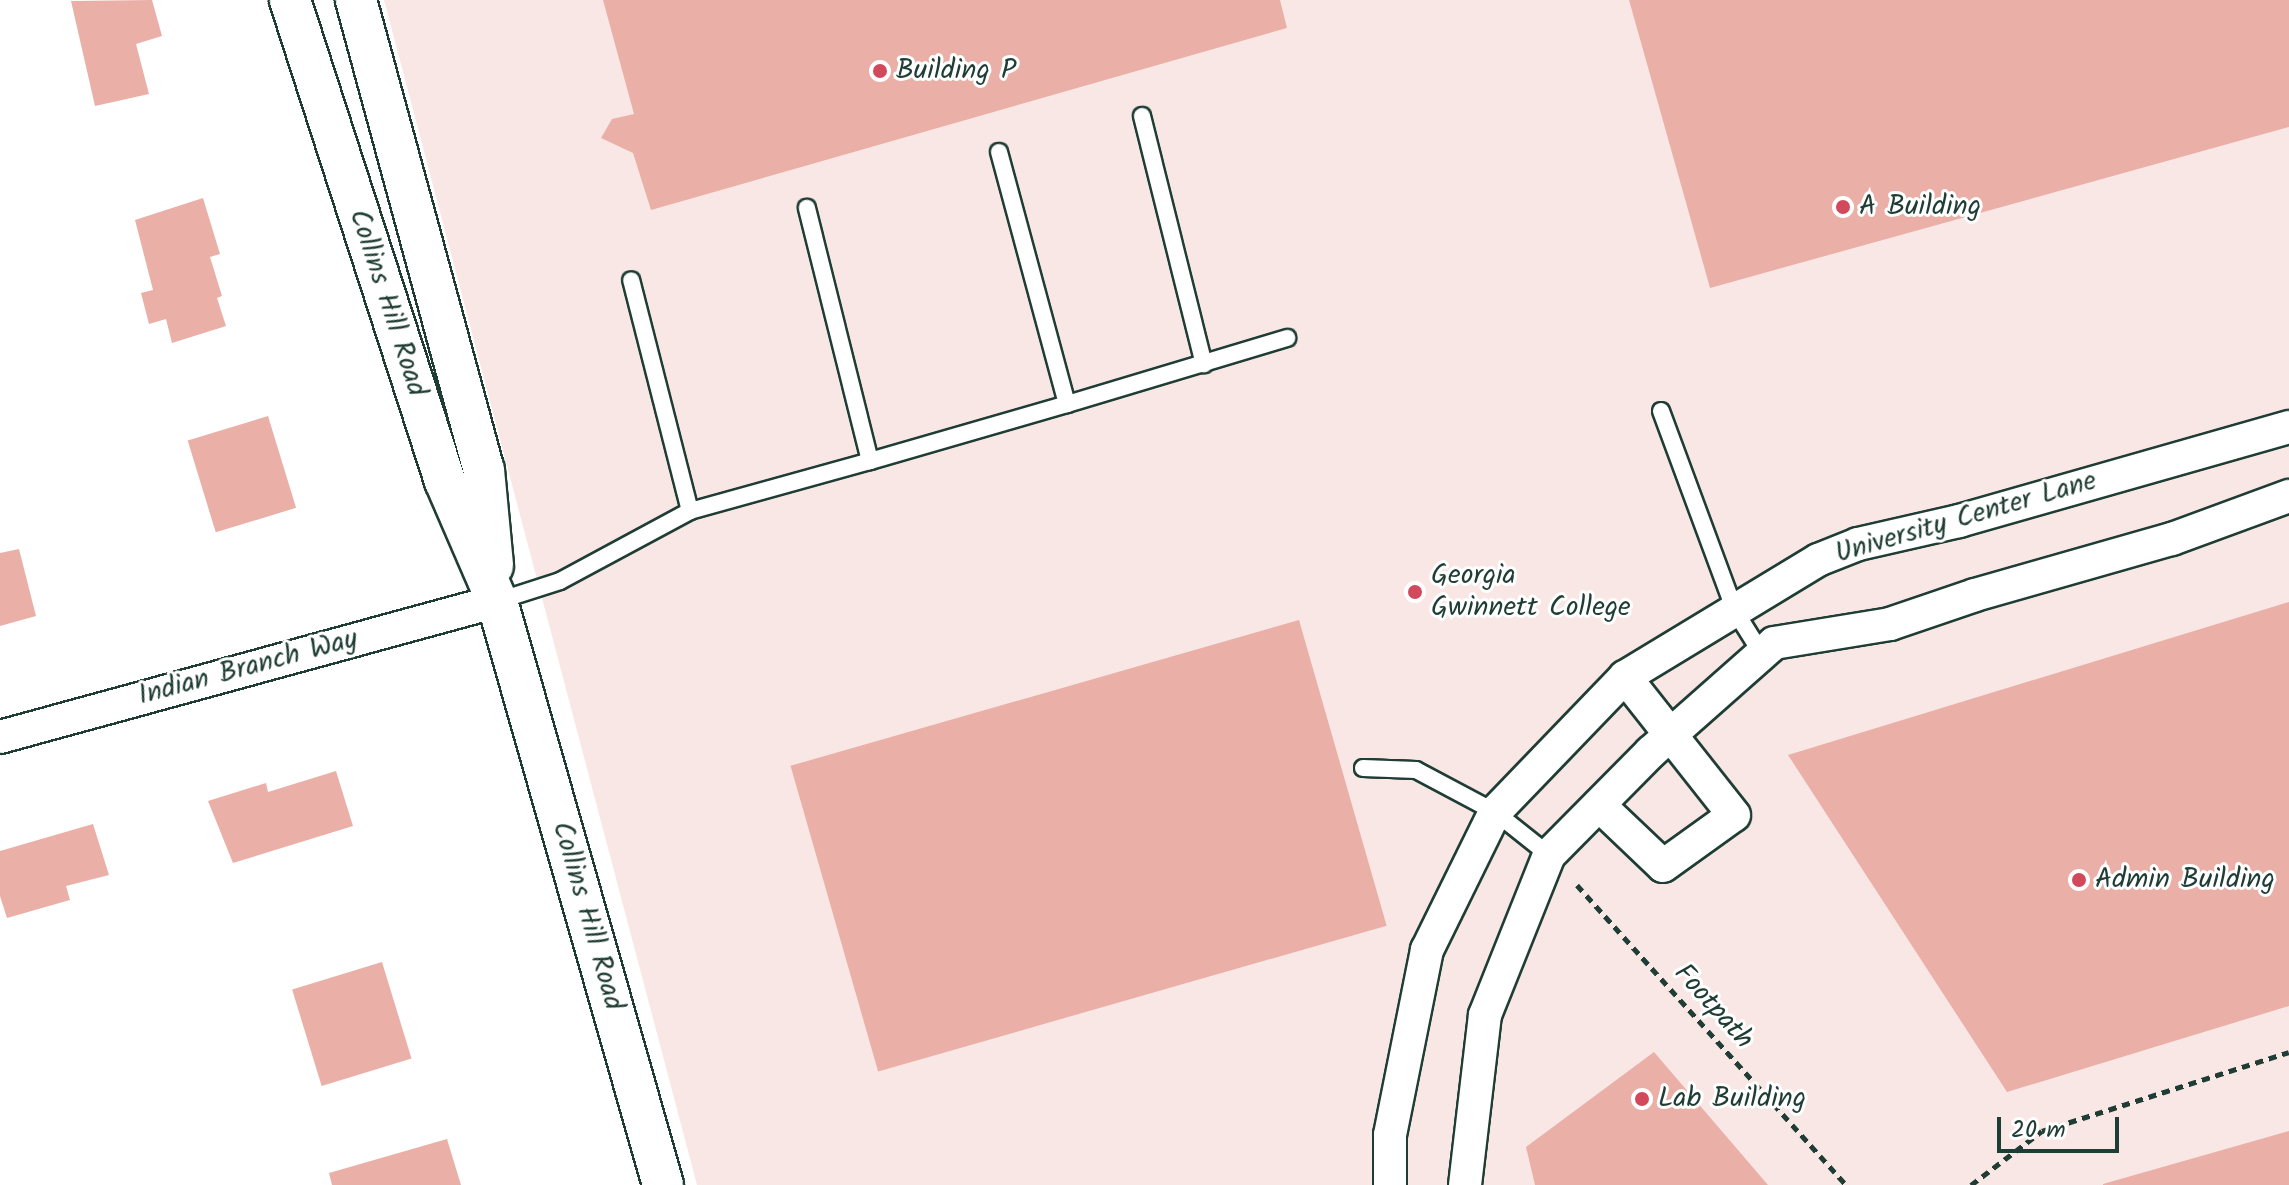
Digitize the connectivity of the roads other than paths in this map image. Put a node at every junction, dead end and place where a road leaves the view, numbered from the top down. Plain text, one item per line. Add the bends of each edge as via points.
1 (290, 0) edge
2 (356, 0) edge
3 (1142, 116) dead end
4 (999, 152) dead end
5 (807, 208) dead end
6 (631, 280) dead end
7 (1287, 338) dead end
8 (1204, 364) junction
9 (1067, 404) junction
10 (1661, 411) dead end
11 (2289, 427) edge
12 (870, 461) junction
13 (2289, 496) edge
14 (690, 511) junction
15 (497, 601) junction
16 (1735, 611) junction
17 (1762, 654) junction
18 (1625, 677) junction
19 (1671, 734) junction
20 (0, 737) edge
21 (1363, 768) dead end
22 (1599, 805) junction
23 (1495, 812) junction
24 (1549, 855) junction
25 (663, 1185) edge
26 (1390, 1185) edge
27 (1465, 1185) edge

1 - 15 street, Collins Hill Road via 445,481
2 - 15 street, Collins Hill Road via 484,470
3 - 8 lane
4 - 9 lane
5 - 12 lane
6 - 14 lane
7 - 8 lane
8 - 9 lane
9 - 12 lane
10 - 16 lane
11 - 16 street, University Center Lane via 1959,521 1858,544 1818,560
12 - 14 lane
13 - 17 street via 2172,539 1890,624 1774,643
14 - 15 lane via 560,581
15 - 20 street, Indian Branch Way
15 - 25 street, Collins Hill Road
16 - 17 lane
16 - 18 street, University Center Lane
17 - 19 street
18 - 19 street
18 - 23 street, University Center Lane
19 - 22 street
19 - 22 street via 1734,815 1663,866
21 - 23 lane via 1416,770
22 - 24 street
23 - 24 lane
23 - 26 street, University Center Lane via 1427,950 1390,1135
24 - 27 street via 1485,1015

